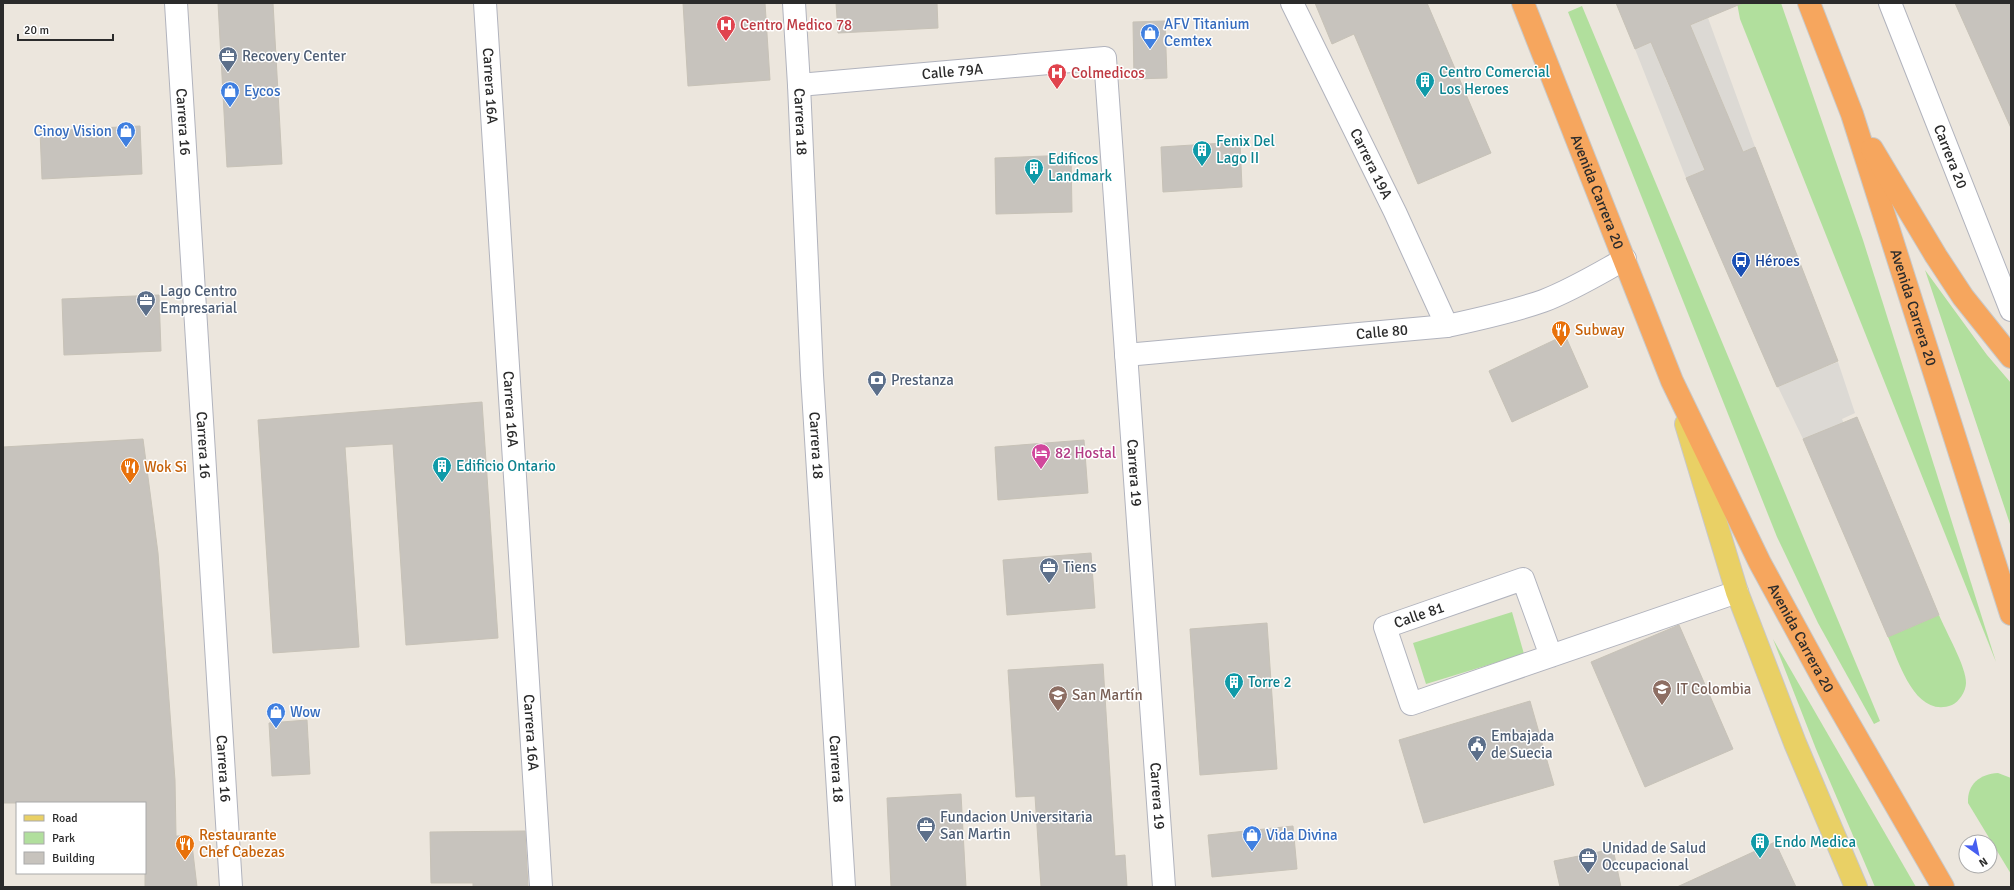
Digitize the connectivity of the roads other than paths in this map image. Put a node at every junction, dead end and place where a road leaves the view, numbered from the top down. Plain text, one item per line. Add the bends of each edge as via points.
1 (176, 3) edge
2 (484, 3) edge
3 (794, 3) edge
4 (1292, 3) edge
5 (1523, 3) edge
6 (1809, 3) edge
7 (1890, 3) edge
8 (1105, 58) joint
9 (799, 85) junction
10 (1852, 114) junction
11 (1625, 259) junction
12 (2011, 310) edge
13 (1447, 326) junction
14 (1126, 355) junction
15 (2011, 357) edge
16 (1672, 381) junction
17 (1737, 592) junction
18 (2011, 614) edge
19 (1551, 656) junction
20 (231, 887) edge
21 (541, 887) edge
22 (844, 887) edge
23 (1164, 887) edge
24 (1856, 887) edge
25 (1944, 887) edge

1 - 20 street, Carrera 16
2 - 21 street, Carrera 16A
3 - 9 street, Carrera 18
4 - 13 street, Carrera 19A via 1395,212
5 - 11 highway, Avenida Carrera 20
6 - 10 highway, Avenida Carrera 20
7 - 12 street, Carrera 20
8 - 9 street, Calle 79A
8 - 14 street, Carrera 19
9 - 22 street, Carrera 18 via 812,375
10 - 15 highway via 1936,256 1963,297
10 - 18 highway, Avenida Carrera 20
11 - 13 street, Calle 80 via 1567,291 1544,300
11 - 16 highway, Avenida Carrera 20
13 - 14 street, Calle 80
14 - 23 street, Carrera 19
16 - 17 main road, Avenida Carrera 20
16 - 25 highway, Avenida Carrera 20 via 1764,569 1826,684
17 - 19 street, Calle 81
17 - 24 main road, Avenida Carrera 20 via 1795,743
19 - 19 street, Calle 81 via 1411,704 1385,627 1524,580

